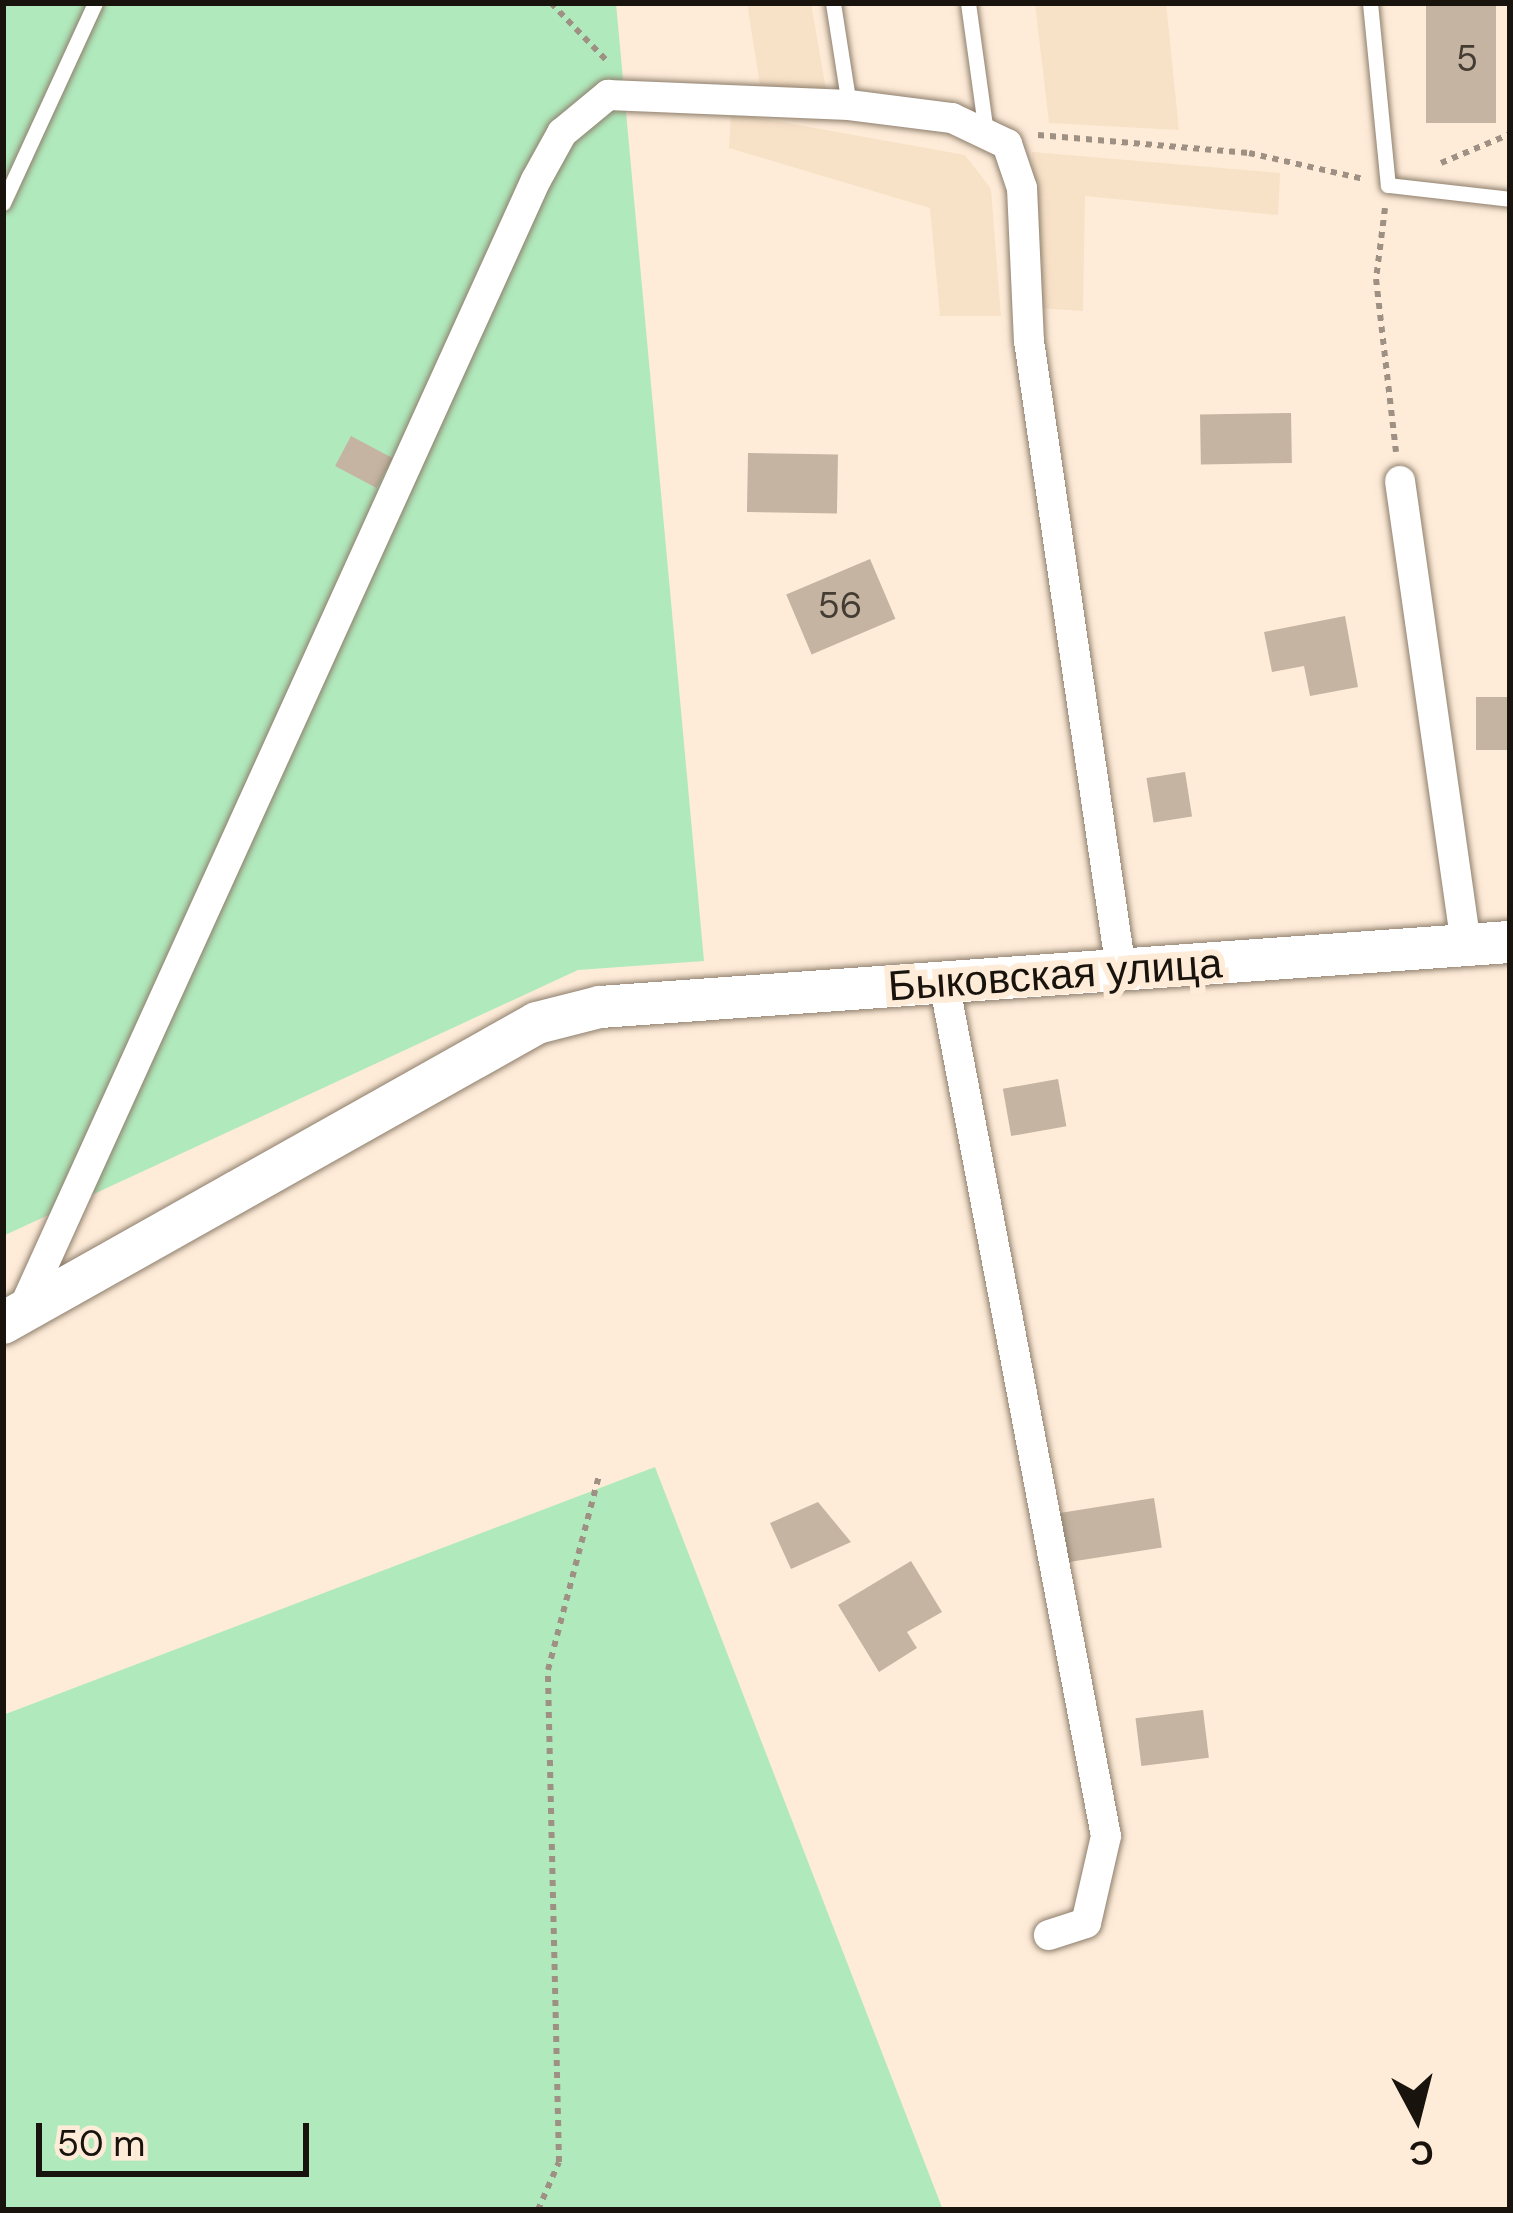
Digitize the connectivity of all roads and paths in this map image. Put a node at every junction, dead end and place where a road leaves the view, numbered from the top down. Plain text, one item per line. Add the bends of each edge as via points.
1 (95, 3) edge
2 (551, 3) edge
3 (833, 3) edge
4 (968, 3) edge
5 (1370, 3) edge
6 (639, 94) junction
7 (849, 105) junction
8 (1510, 134) edge
9 (996, 138) junction
10 (1388, 185) junction
11 (1510, 200) edge
12 (3, 203) edge
13 (1400, 482) joint
14 (1510, 942) edge
15 (1466, 946) junction
16 (1121, 970) junction
17 (944, 982) junction
18 (12, 1318) edge
19 (599, 1476) dead end
20 (1049, 1935) dead end
21 (538, 2210) edge

1 - 12 lane
2 - 6 path
3 - 7 lane
4 - 9 lane
5 - 10 lane
6 - 7 street
6 - 18 street via 608,95 562,133 536,180
7 - 9 street via 952,118
8 - 10 path
9 - 10 path via 1034,134 1249,153
9 - 16 street via 1022,188 1029,341
10 - 11 lane
10 - 13 path via 1376,279
13 - 15 street
14 - 15 street, Быковская улица
15 - 16 street, Быковская улица
16 - 17 street, Быковская улица
17 - 18 street, Быковская улица via 600,1007 470,1053
17 - 20 street via 1106,1836 1086,1923
19 - 21 path via 548,1670 559,2162

